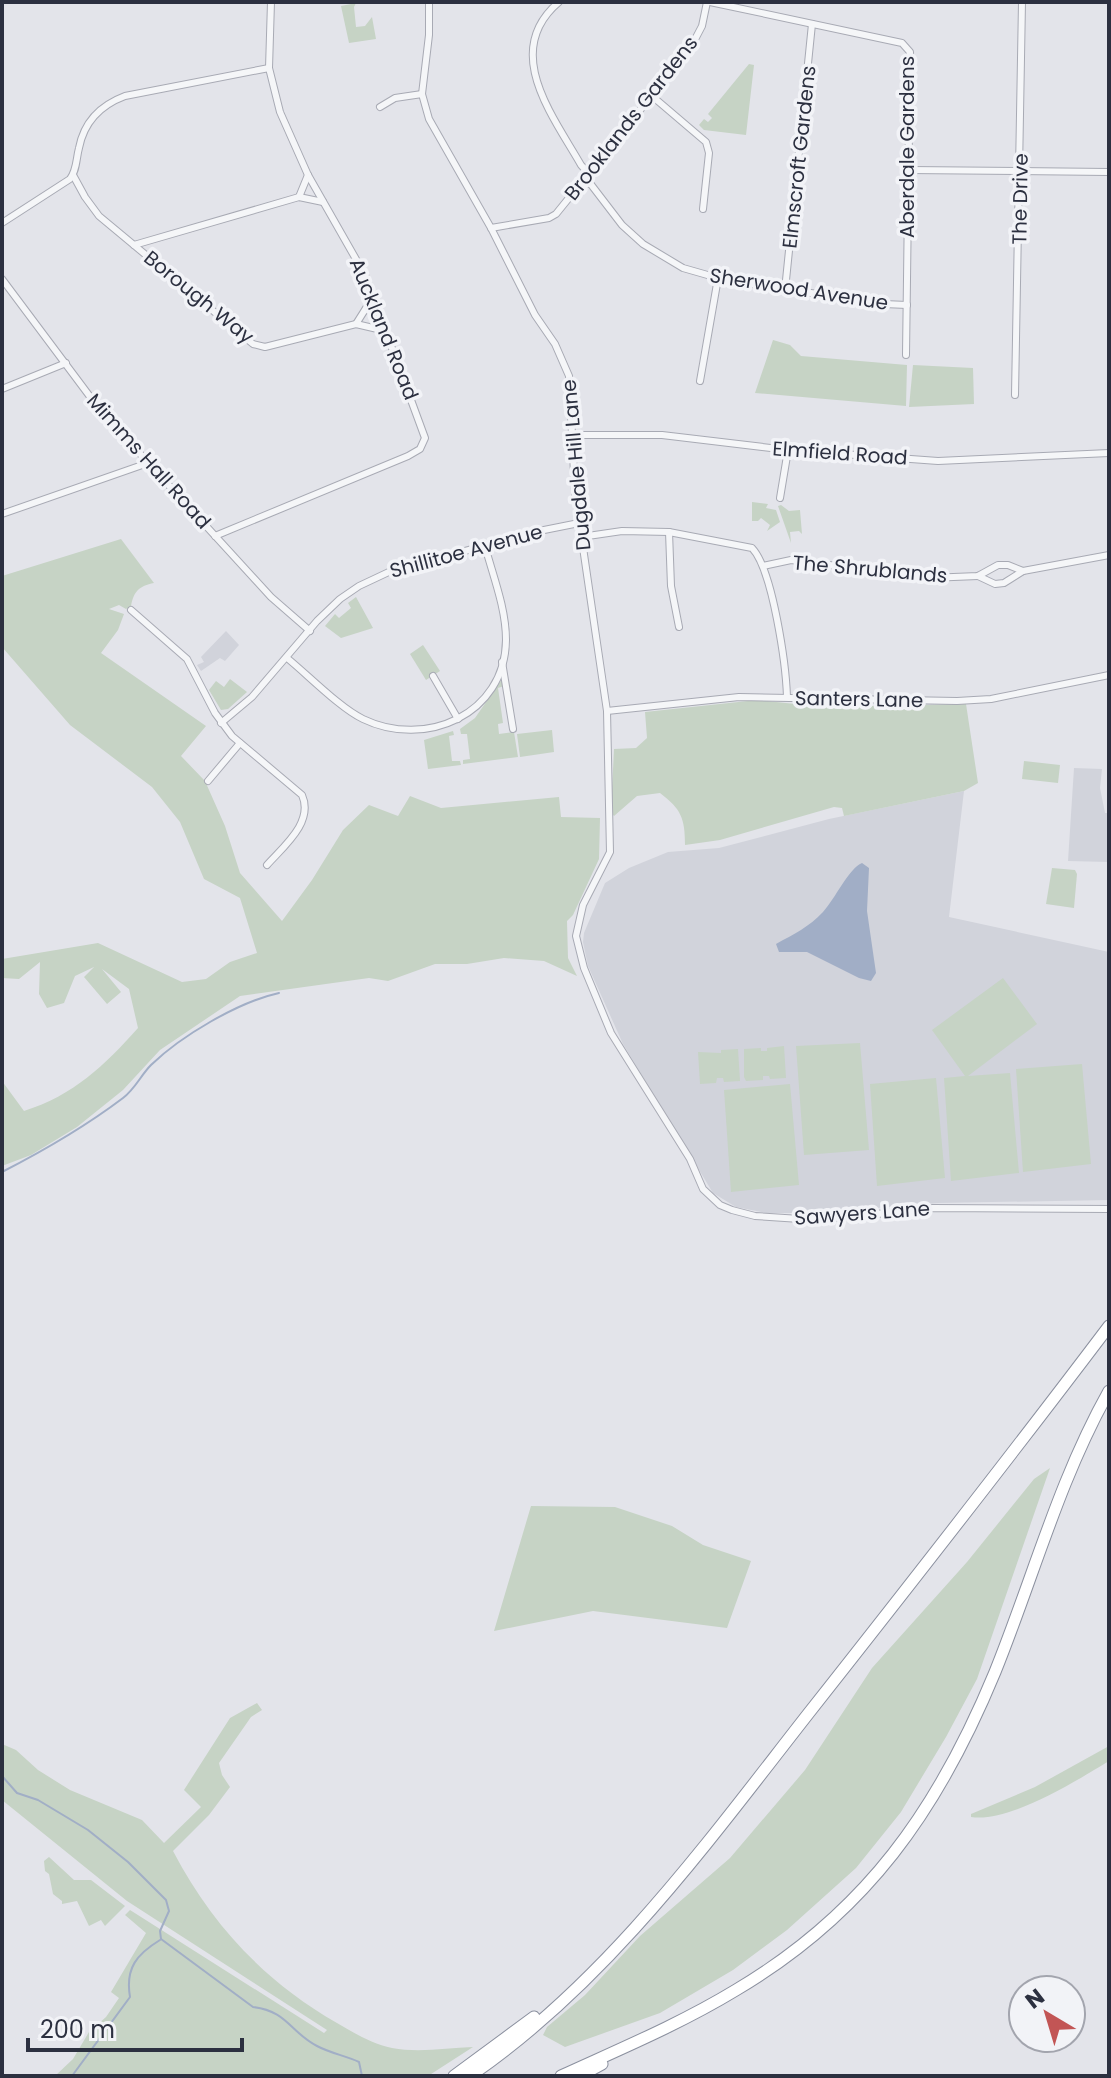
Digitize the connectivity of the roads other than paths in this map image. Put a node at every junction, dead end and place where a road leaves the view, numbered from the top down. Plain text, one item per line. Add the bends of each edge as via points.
1 (271, 2) edge
2 (429, 2) edge
3 (559, 2) edge
4 (708, 2) edge
5 (1022, 2) edge
6 (812, 24) junction
7 (269, 68) junction
8 (422, 94) junction
9 (652, 96) junction
10 (380, 107) dead end
11 (908, 170) junction
12 (1021, 171) junction
13 (1109, 172) edge
14 (73, 175) junction
15 (308, 175) junction
16 (588, 176) junction
17 (299, 197) junction
18 (324, 202) junction
19 (703, 209) dead end
20 (2, 223) edge
21 (491, 228) junction
22 (134, 245) junction
23 (718, 278) junction
24 (2, 279) edge
25 (785, 290) junction
26 (373, 297) junction
27 (907, 305) junction
28 (356, 324) junction
29 (386, 331) junction
30 (906, 355) dead end
31 (66, 363) junction
32 (700, 381) dead end
33 (2, 389) edge
34 (1015, 395) dead end
35 (573, 435) junction
36 (788, 450) junction
37 (1109, 453) edge
38 (148, 463) junction
39 (780, 498) dead end
40 (2, 514) edge
41 (579, 523) junction
42 (669, 532) junction
43 (215, 536) junction
44 (581, 537) junction
45 (485, 546) junction
46 (1109, 555) edge
47 (763, 566) junction
48 (1023, 571) junction
49 (978, 576) junction
50 (131, 610) dead end
51 (679, 627) dead end
52 (310, 631) junction
53 (287, 658) junction
54 (502, 661) junction
55 (1109, 675) edge
56 (433, 676) dead end
57 (787, 697) junction
58 (607, 711) junction
59 (458, 719) junction
60 (221, 723) junction
61 (513, 729) dead end
62 (240, 743) junction
63 (208, 781) dead end
64 (267, 865) dead end
65 (577, 949) joint
66 (1109, 1209) edge
67 (1109, 1326) edge
68 (1109, 1391) edge
69 (602, 1962) junction
70 (630, 2046) junction
71 (454, 2076) edge
72 (470, 2076) edge
73 (561, 2076) edge
74 (580, 2076) edge

1 - 7 street, Auckland Road
2 - 8 street, Dugdale Hill Lane
3 - 16 street, Sherwood Avenue via 541,25 532,67 541,96
4 - 6 street, Aberdale Gardens
4 - 9 street, Brooklands Gardens via 691,47
5 - 12 street, The Drive
6 - 11 street, Aberdale Gardens via 908,47
6 - 25 street, Elmscroft Gardens
7 - 14 street via 108,103 87,127
7 - 15 street, Auckland Road via 280,112
8 - 10 street via 395,98
8 - 21 street, Dugdale Hill Lane via 429,119
9 - 16 street, Brooklands Gardens
9 - 19 street via 706,142
11 - 12 street
11 - 27 street, Aberdale Gardens
12 - 13 street
12 - 34 street, The Drive
14 - 20 street
14 - 22 street, Borough Way via 93,209
15 - 17 street
15 - 18 street, Auckland Road
16 - 21 street, Brooklands Gardens via 549,218
16 - 23 street, Sherwood Avenue via 620,222 643,244 683,268
17 - 18 street
17 - 22 street
18 - 26 street, Auckland Road
21 - 35 street, Dugdale Hill Lane via 567,372
22 - 28 street, Borough Way via 259,346
23 - 25 street, Sherwood Avenue
23 - 32 street
24 - 31 street, Mimms Hall Road
25 - 27 street, Sherwood Avenue
26 - 28 street
26 - 29 street, Auckland Road
27 - 30 street, Aberdale Gardens
28 - 29 street, Borough Way
29 - 43 street, Auckland Road via 425,432 420,449
31 - 33 street
31 - 38 street, Mimms Hall Road
35 - 36 street, Elmfield Road via 662,435
35 - 41 street, Dugdale Hill Lane
36 - 37 street, Elmfield Road via 938,461
36 - 39 street
38 - 40 street
38 - 43 street, Mimms Hall Road
41 - 44 street, Dugdale Hill Lane
41 - 45 street, Shillitoe Avenue
42 - 44 street
42 - 47 street via 751,548
42 - 51 street
43 - 52 street, Mimms Hall Road
44 - 58 street, Dugdale Hill Lane
45 - 52 street, Shillitoe Avenue via 380,575 340,599
45 - 54 street via 505,618
46 - 48 street, The Shrublands
47 - 49 street, The Shrublands via 791,560 920,578
47 - 57 street via 786,664
48 - 49 street, The Shrublands via 998,565
48 - 49 street, The Shrublands via 1004,583
50 - 60 street via 187,659
52 - 53 street, Shillitoe Avenue
53 - 59 street via 359,717 379,726 421,731
53 - 60 street, Shillitoe Avenue
54 - 59 street via 486,694
54 - 61 street
55 - 57 street, Santers Lane via 991,699
56 - 59 street
57 - 58 street, Santers Lane
58 - 65 street, Dugdale Hill Lane via 610,852 583,905
60 - 62 street
62 - 63 street
62 - 64 street via 298,791 306,804 303,822
65 - 66 street, Sawyers Lane via 611,1033 683,1147 703,1189 720,1205 755,1216 800,1219 933,1208
67 - 69 highway via 694,1859
68 - 70 highway via 1072,1466 963,1743 908,1835 851,1902 791,1954
69 - 71 highway
69 - 72 highway via 517,2041
70 - 73 highway
70 - 74 highway

